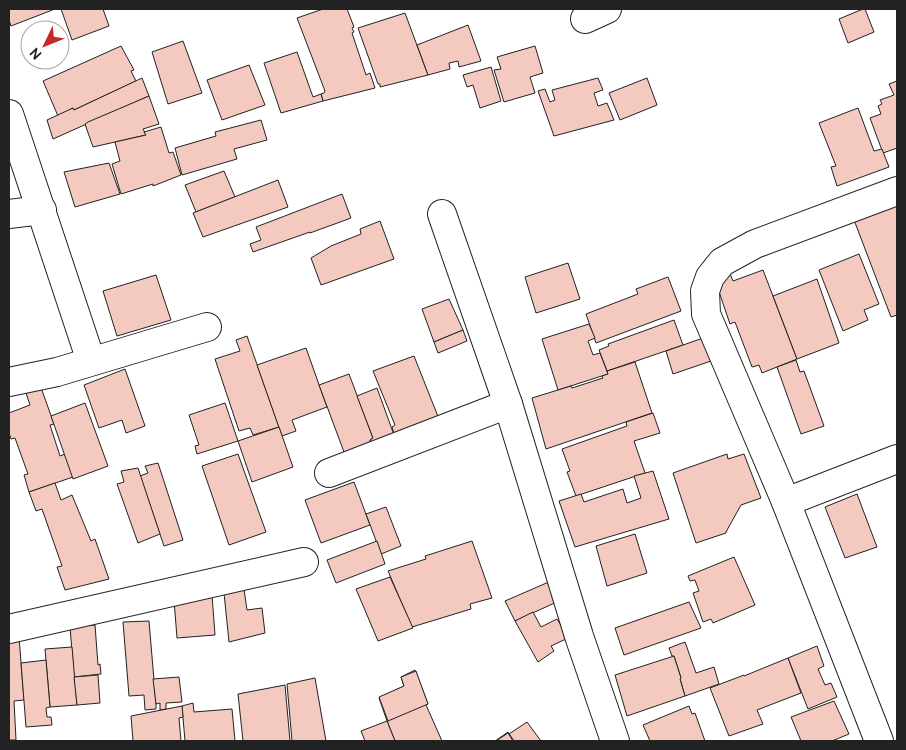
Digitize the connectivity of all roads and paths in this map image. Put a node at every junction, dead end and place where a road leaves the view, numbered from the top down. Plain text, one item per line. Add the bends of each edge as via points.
1 (9, 114) edge
2 (897, 191) edge
3 (42, 210) junction
4 (9, 214) edge
5 (442, 214) dead end
6 (207, 327) dead end
7 (91, 361) junction
8 (9, 382) edge
9 (508, 404) junction
10 (897, 459) edge
11 (329, 473) dead end
12 (786, 502) junction
13 (304, 562) dead end
14 (9, 629) edge
15 (615, 741) edge
16 (879, 741) edge

1 - 3 street
2 - 12 street via 755,244 722,262 710,277 705,291 706,314
3 - 4 street
3 - 7 street
5 - 9 street
6 - 7 street
7 - 8 street
9 - 11 street
9 - 15 street via 579,636
10 - 12 street
12 - 16 street
13 - 14 street

